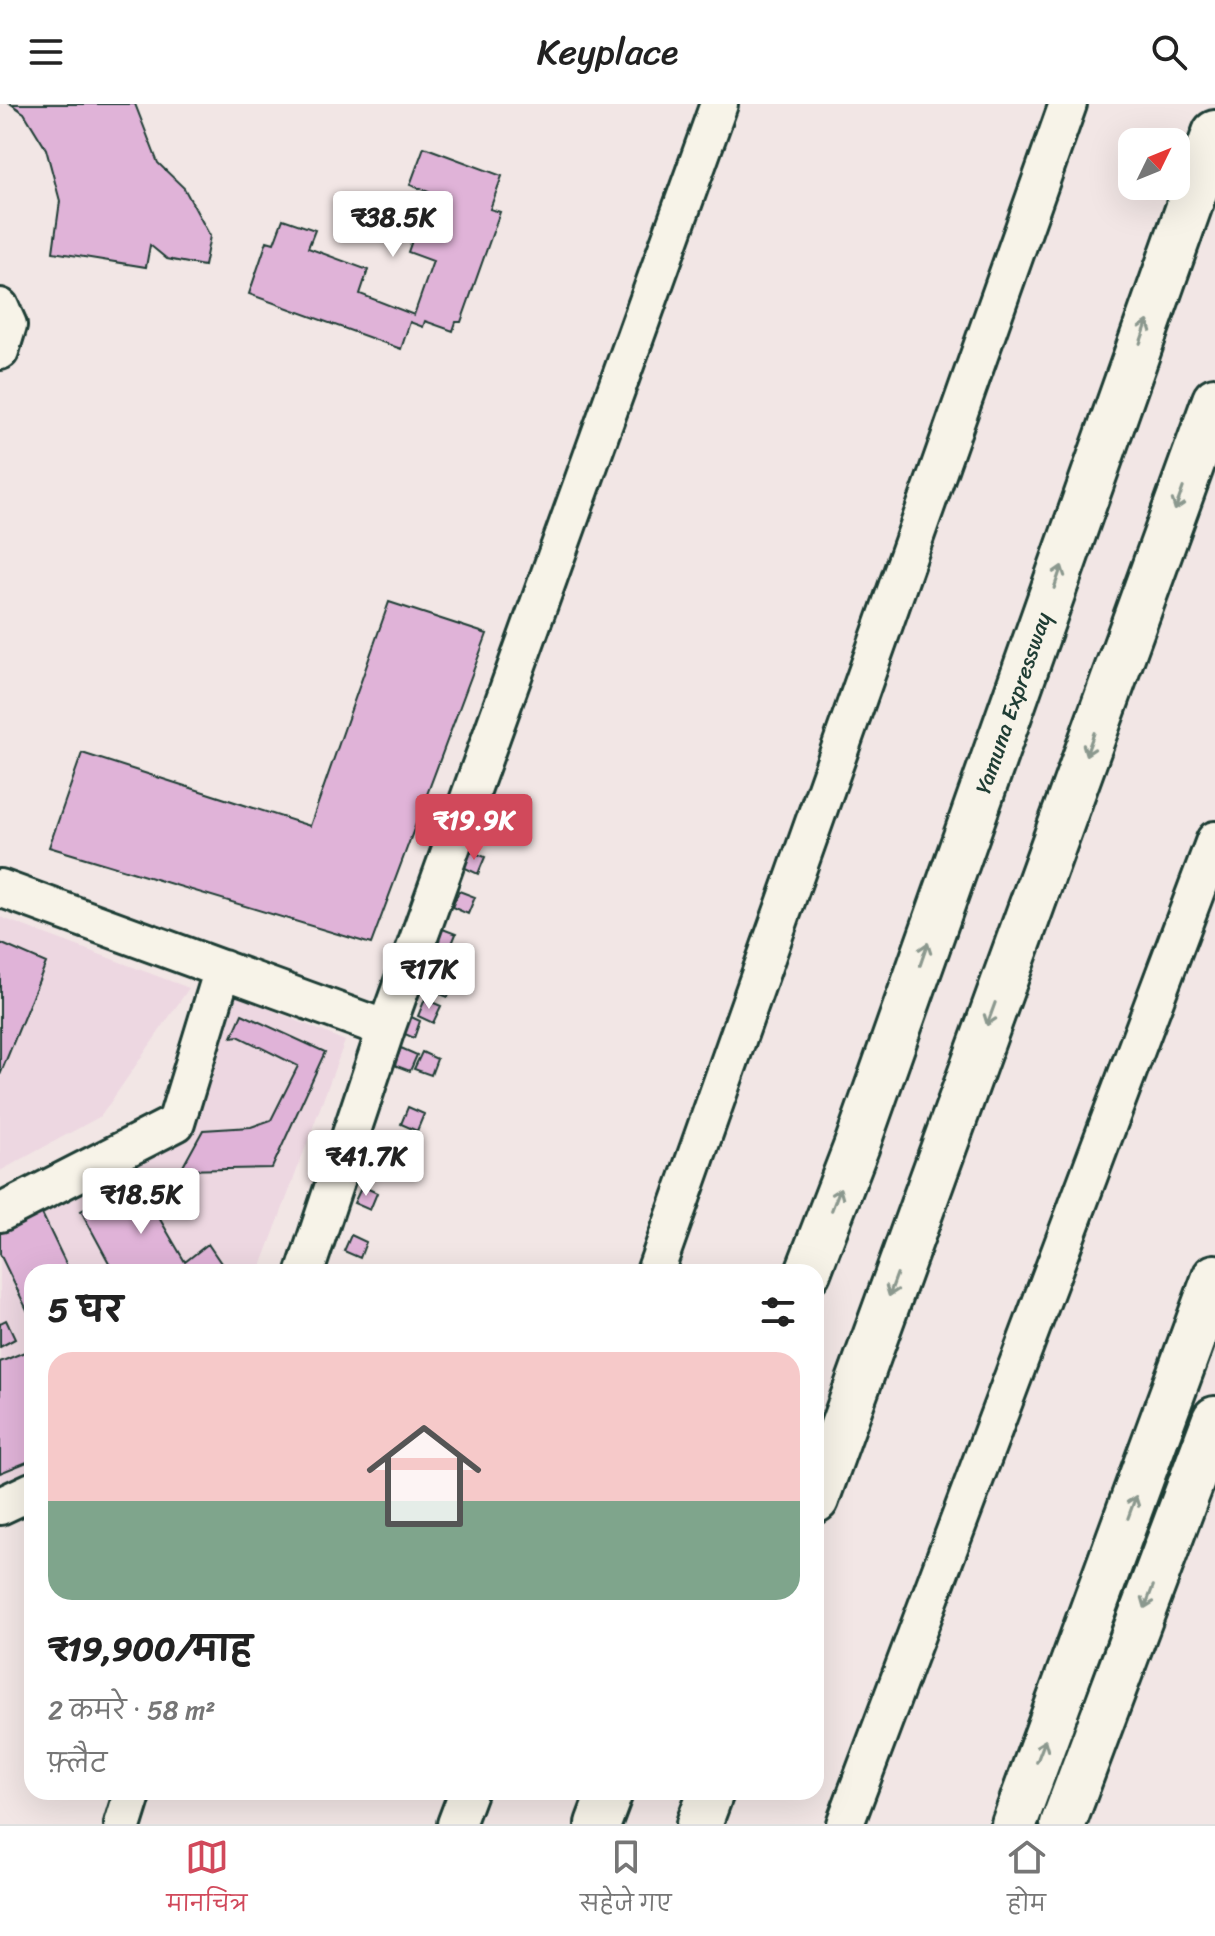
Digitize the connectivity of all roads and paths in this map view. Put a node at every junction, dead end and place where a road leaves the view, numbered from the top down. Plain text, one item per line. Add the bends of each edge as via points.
1 (719, 104) edge
2 (1068, 104) edge
3 (1215, 133) edge
4 (0, 307) edge
5 (0, 351) edge
6 (1215, 400) edge
7 (1215, 840) edge
8 (0, 888) edge
9 (223, 969) junction
10 (386, 1029) junction
11 (0, 1213) edge
12 (308, 1264) edge
13 (658, 1264) edge
14 (811, 1264) edge
15 (1215, 1277) edge
16 (1215, 1419) edge
17 (824, 1478) edge
18 (24, 1495) edge
19 (0, 1506) edge
20 (130, 1800) edge
21 (465, 1800) edge
22 (607, 1800) edge
23 (708, 1800) edge
24 (123, 1824) edge
25 (456, 1824) edge
26 (598, 1824) edge
27 (699, 1824) edge
28 (845, 1824) edge
29 (1014, 1824) edge
30 (1063, 1824) edge

1 - 10 street
2 - 13 street
14 -> 3 main road, Yamuna Expressway
4 - 5 street via 8,325
6 -> 17 main road
7 - 28 street
8 - 9 street
9 - 10 street
9 - 11 street via 176,1123
10 - 12 street
29 -> 15 main road
16 -> 30 main road
18 - 19 street
20 - 24 street
21 - 25 street
22 - 26 main road
23 - 27 main road

